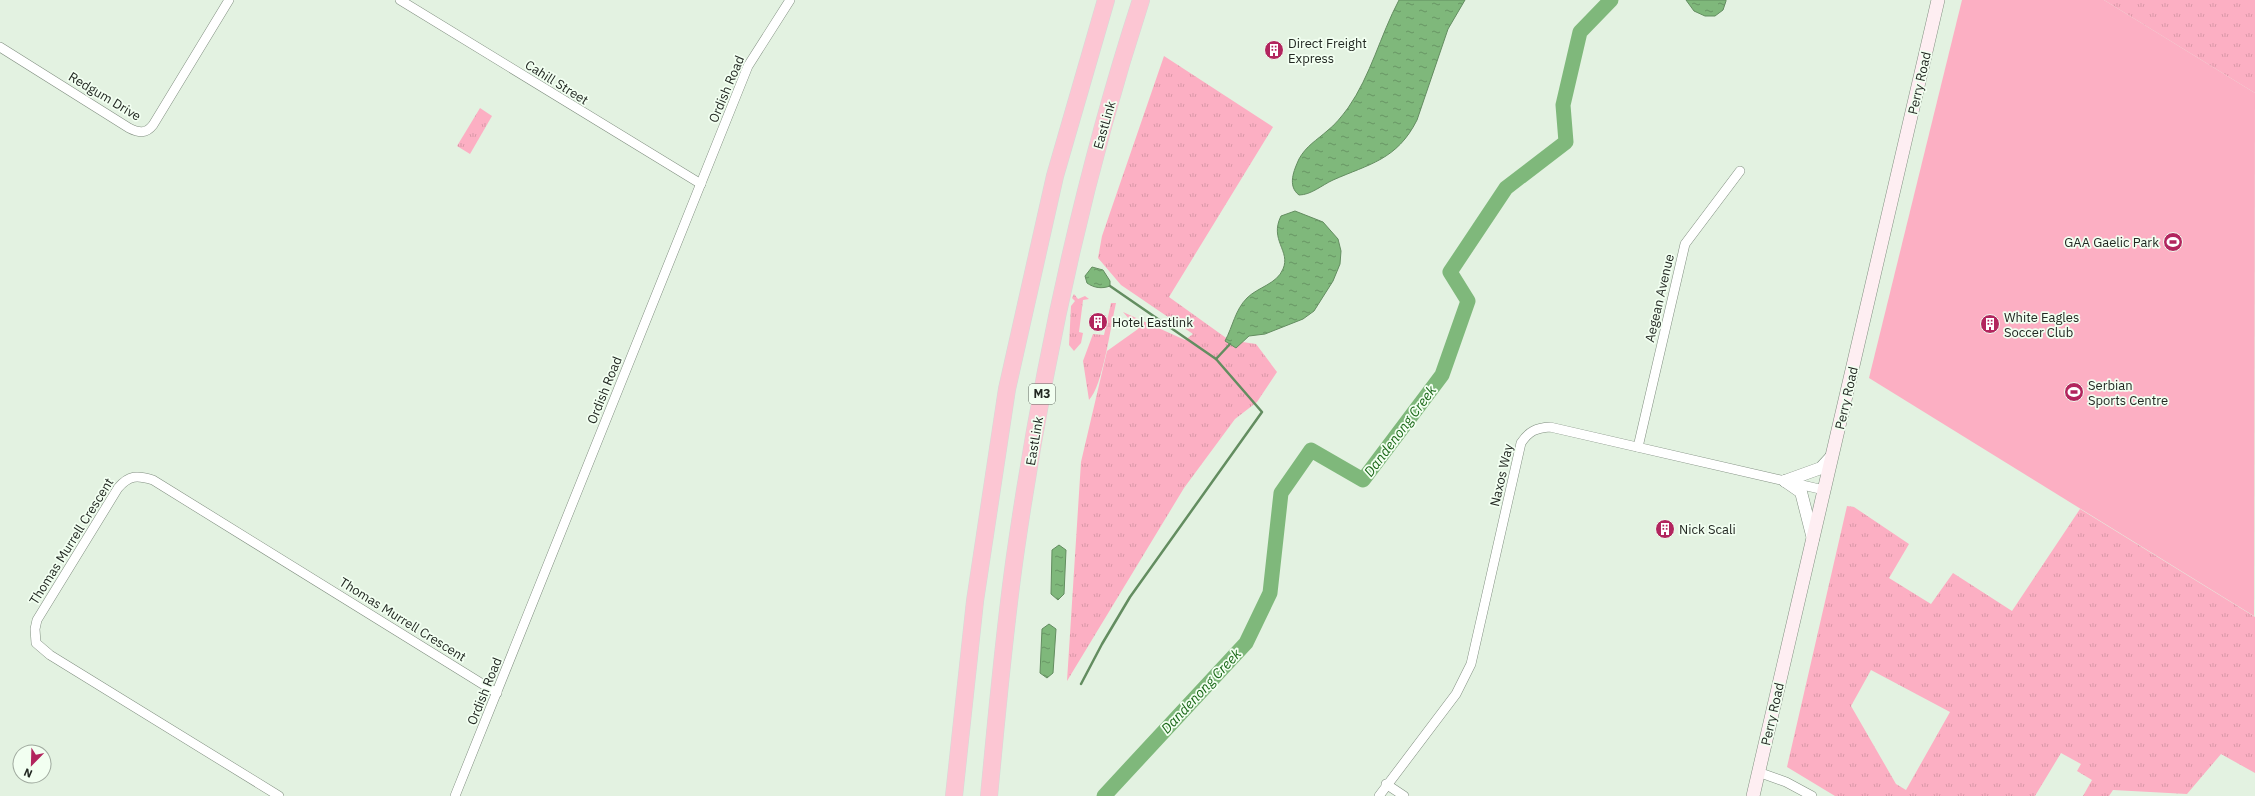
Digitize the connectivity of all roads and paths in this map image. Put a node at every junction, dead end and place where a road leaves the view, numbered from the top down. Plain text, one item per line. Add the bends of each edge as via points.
1 (229, 0) edge
2 (400, 0) edge
3 (790, 0) edge
4 (1106, 0) edge
5 (1142, 0) edge
6 (1938, 0) edge
7 (0, 47) edge
8 (1740, 171) dead end
9 (701, 184) junction
10 (1638, 447) junction
11 (1832, 456) junction
12 (1785, 481) junction
13 (1824, 490) junction
14 (1813, 539) junction
15 (497, 693) junction
16 (1758, 772) junction
17 (1386, 784) junction
18 (279, 796) edge
19 (455, 796) edge
20 (954, 796) edge
21 (988, 796) edge
22 (1379, 796) edge
23 (1404, 796) edge
24 (1753, 796) edge
25 (1812, 796) edge

1 - 7 street, Redgum Drive via 153,125 145,131 130,128
2 - 9 street, Cahill Street
3 - 9 street, Ordish Road via 748,66
4 - 20 highway via 1055,176 1007,389 976,593
5 - 21 highway, EastLink / M3 via 1077,227 1035,431 1016,550
6 - 11 main road, Perry Road
8 - 10 street, Aegean Avenue via 1686,244
9 - 15 street, Ordish Road
10 - 12 street, Naxos Way
10 - 17 street, Naxos Way via 1550,427 1536,428 1521,443 1470,669 1456,694
11 - 12 street via 1821,468
11 - 13 main road, Perry Road
12 - 13 street, Naxos Way
12 - 14 street via 1801,492
13 - 14 main road, Perry Road
14 - 16 main road, Perry Road
15 - 18 street, Thomas Murrell Crescent via 153,480 133,476 125,479 37,620 36,643 50,655
15 - 19 street, Ordish Road
16 - 24 main road, Perry Road
16 - 25 street via 1786,782
17 - 22 street, Naxos Way
17 - 23 street

